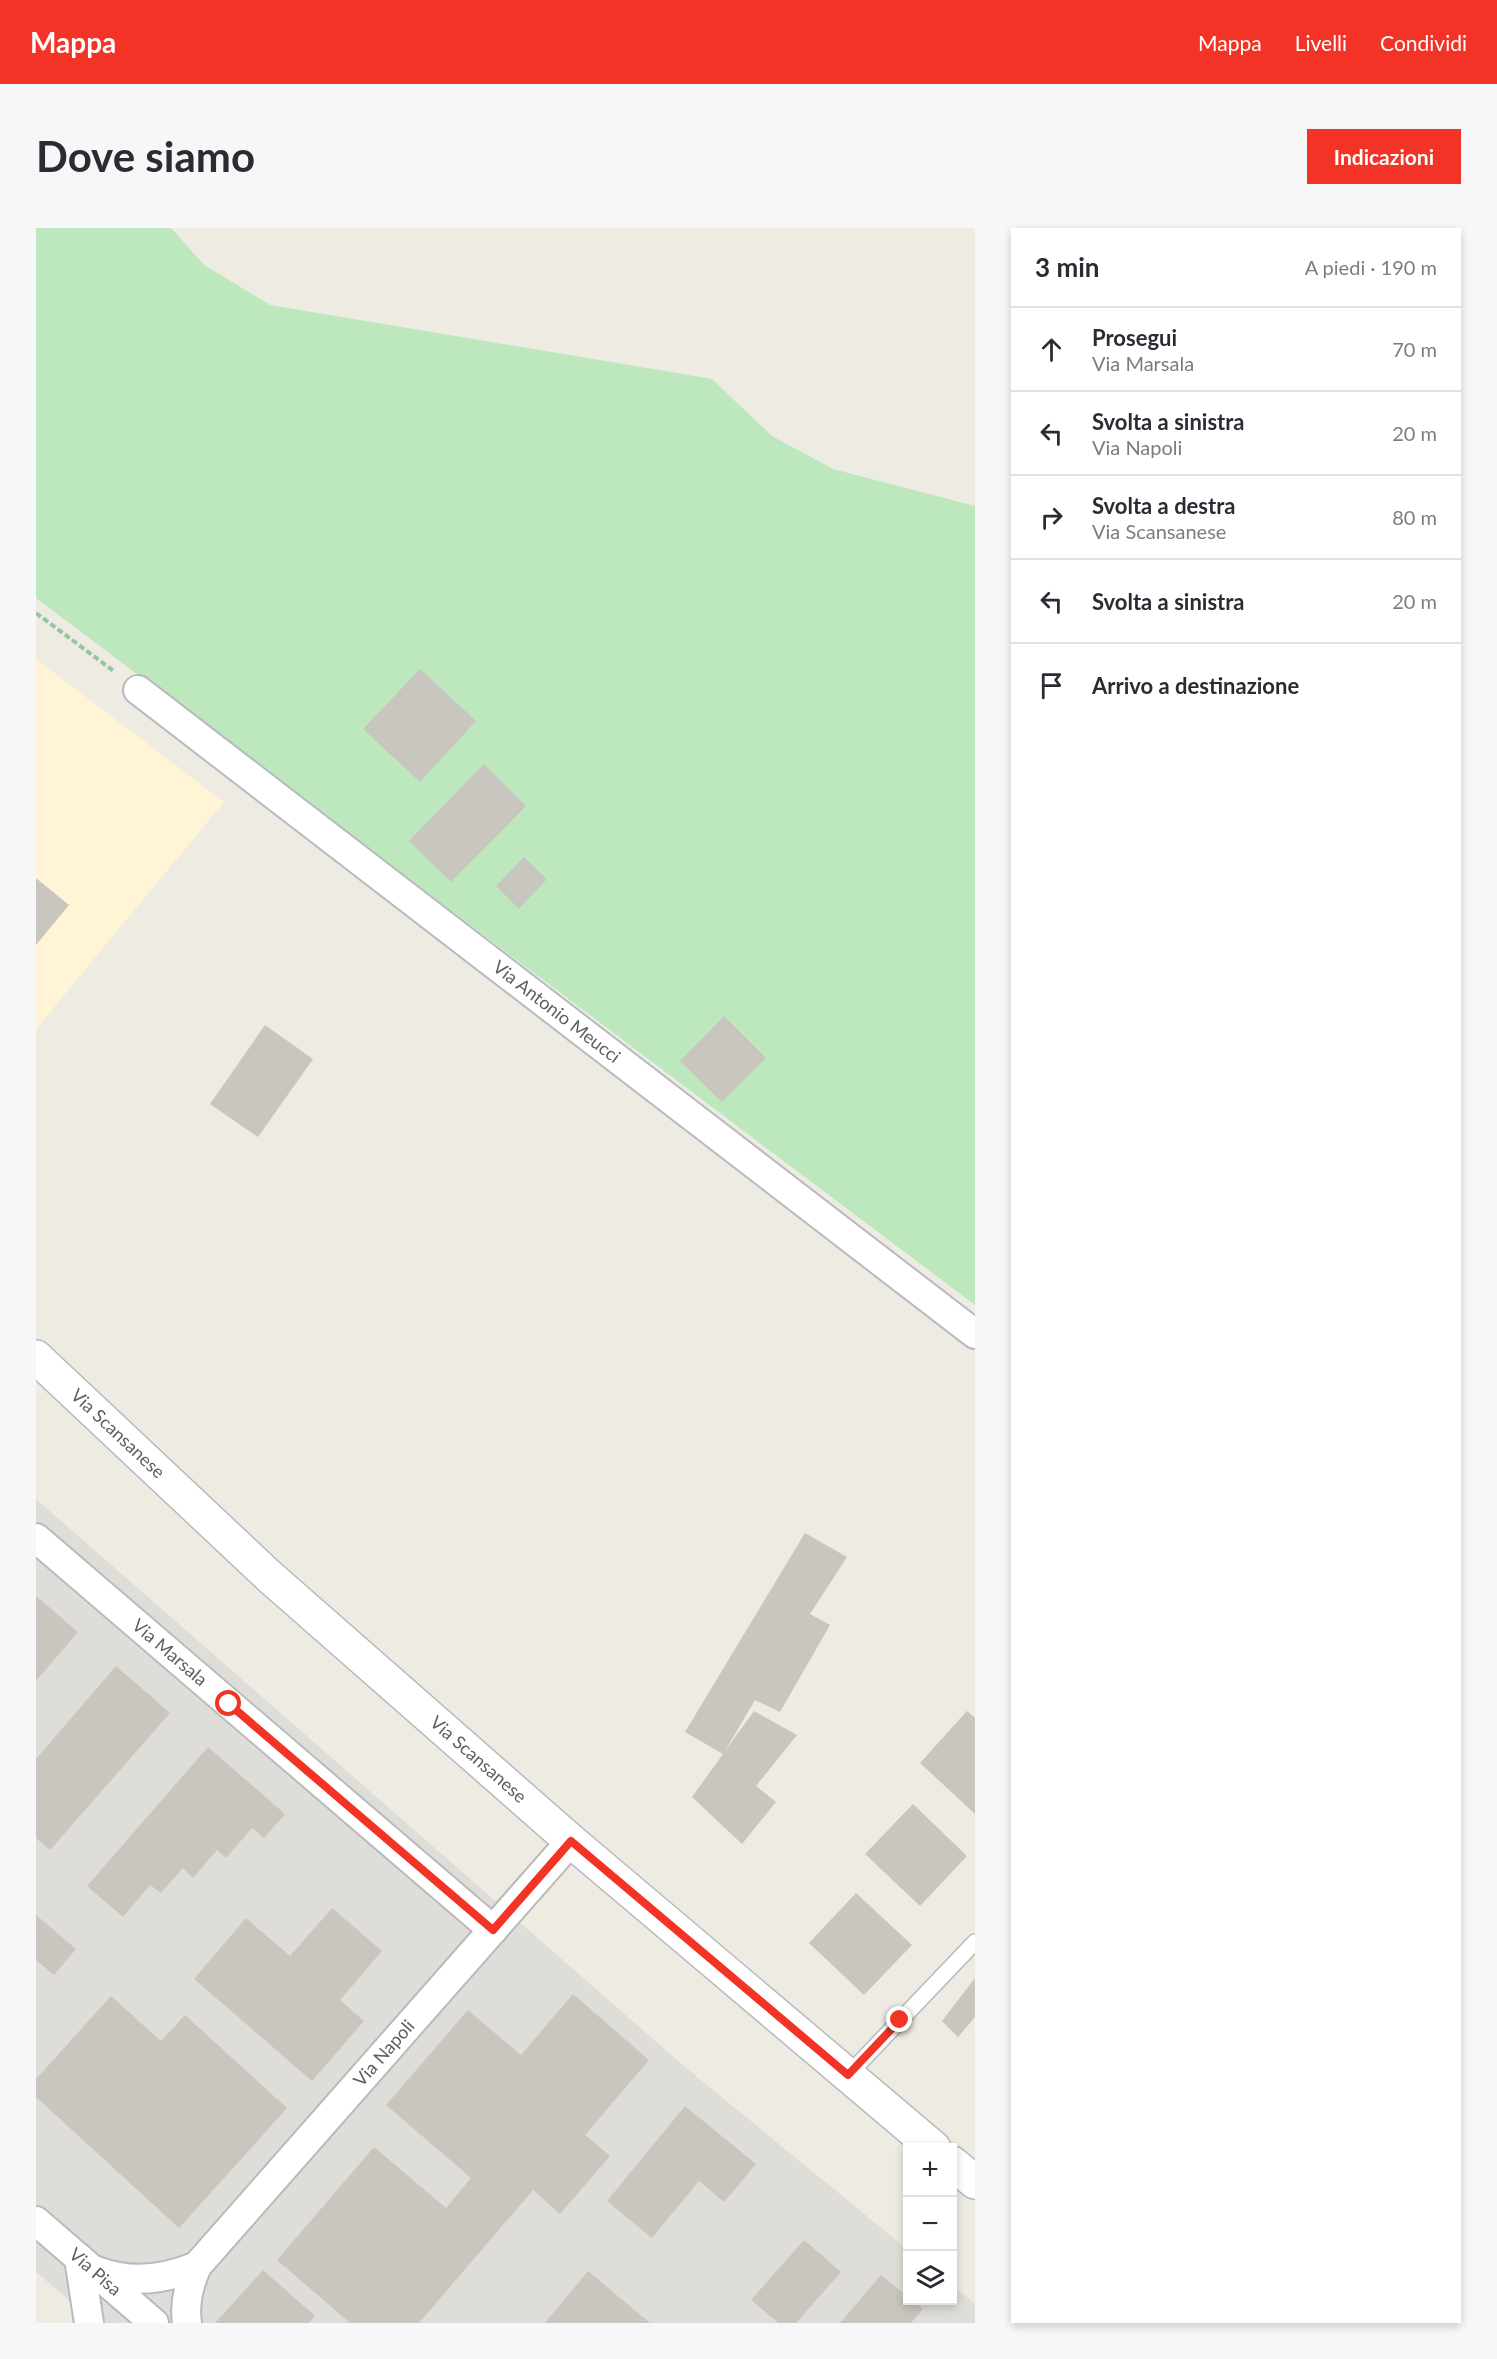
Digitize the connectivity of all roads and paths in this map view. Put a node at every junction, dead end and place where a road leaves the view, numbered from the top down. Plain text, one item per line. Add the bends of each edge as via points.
1 (36, 613) edge
2 (138, 690) joint
3 (975, 1334) edge
4 (36, 1357) edge
5 (36, 1538) edge
6 (571, 1841) junction
7 (493, 1930) junction
8 (975, 1942) edge
9 (848, 2075) junction
10 (928, 2143) edge
11 (957, 2167) edge
12 (975, 2182) edge
13 (36, 2221) edge
14 (85, 2263) junction
15 (197, 2266) junction
16 (89, 2323) edge
17 (154, 2323) edge
18 (187, 2323) edge

1 - 2 path
2 - 3 street, Via Antonio Meucci
4 - 6 main road, Via Scansanese via 270,1577
5 - 7 street, Via Marsala
6 - 7 street, Via Napoli
6 - 9 main road, Via Scansanese
7 - 15 street, Via Napoli
8 - 9 lane
9 - 10 main road, Via Scansanese
11 - 12 main road
13 - 14 street, Via Pisa
14 - 15 street via 112,2277 145,2280
14 - 16 street
14 - 17 street, Via Pisa
15 - 18 street, Via Napoli via 190,2283

